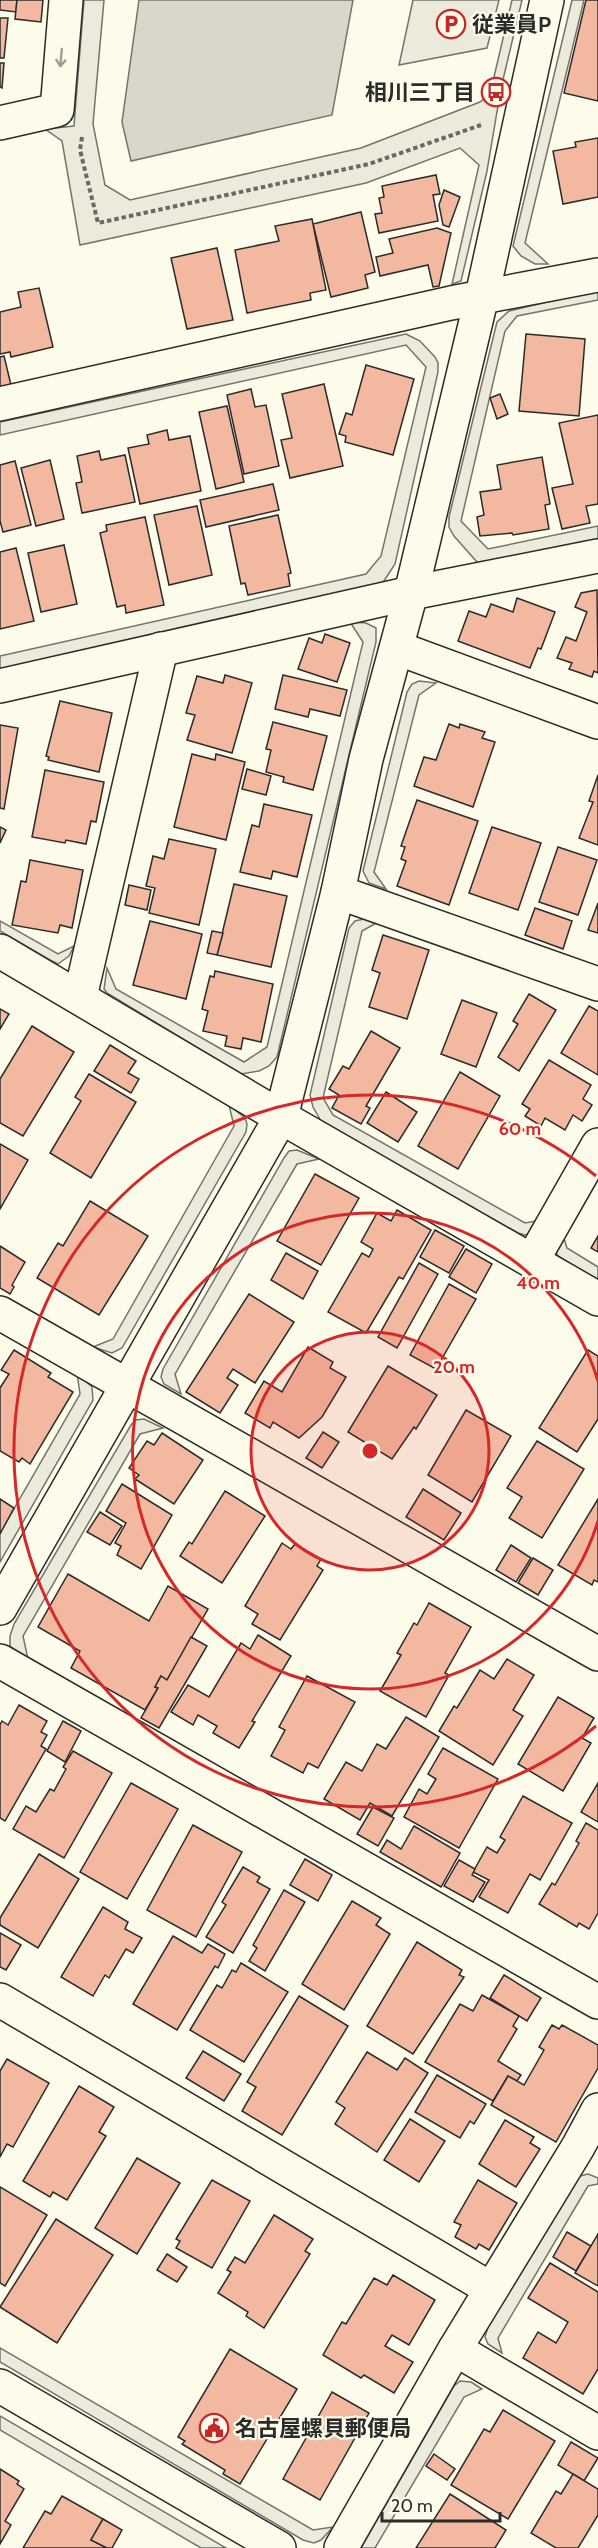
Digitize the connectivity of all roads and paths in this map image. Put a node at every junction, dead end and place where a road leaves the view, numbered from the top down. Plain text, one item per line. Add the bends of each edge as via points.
1 (66, 0) edge
2 (547, 0) edge
3 (0, 123) edge
4 (485, 124) dead end
5 (83, 134) dead end
6 (598, 275) edge
7 (482, 296) junction
8 (0, 404) edge
9 (598, 556) edge
10 (411, 593) junction
11 (397, 648) junction
12 (161, 649) junction
13 (0, 686) edge
14 (598, 722) edge
15 (338, 892) junction
16 (0, 951) edge
17 (598, 984) edge
18 (80, 997) junction
19 (281, 1117) junction
20 (598, 1145) edge
21 (532, 1261) junction
22 (598, 1299) edge
23 (0, 1313) edge
24 (127, 1386) junction
25 (0, 1608) edge
26 (598, 1654) edge
27 (0, 1661) edge
28 (0, 2000) edge
29 (598, 2002) edge
30 (598, 2110) edge
31 (588, 2153) edge
32 (490, 2289) junction
33 (455, 2349) junction
34 (0, 2386) edge
35 (598, 2433) edge
36 (279, 2548) edge
37 (341, 2548) edge

1 -> 3 street via 57,110
2 - 7 street
4 - 5 path via 369,164 98,223 80,150
6 - 7 street
7 - 8 street
7 - 10 street
9 - 10 street
10 - 11 street
10 - 12 street
11 - 14 street
11 - 15 street via 366,759
12 - 13 street
12 - 18 street
15 - 17 street
15 - 19 street
16 - 18 street
18 - 19 street
19 - 21 street
19 - 24 street
20 - 21 street
21 - 22 street
23 - 24 street
24 - 25 street
24 - 26 street
27 - 29 street
28 - 32 street
30 - 31 street
31 - 32 street
32 - 33 street
33 - 35 street
33 - 37 street
34 - 36 street

